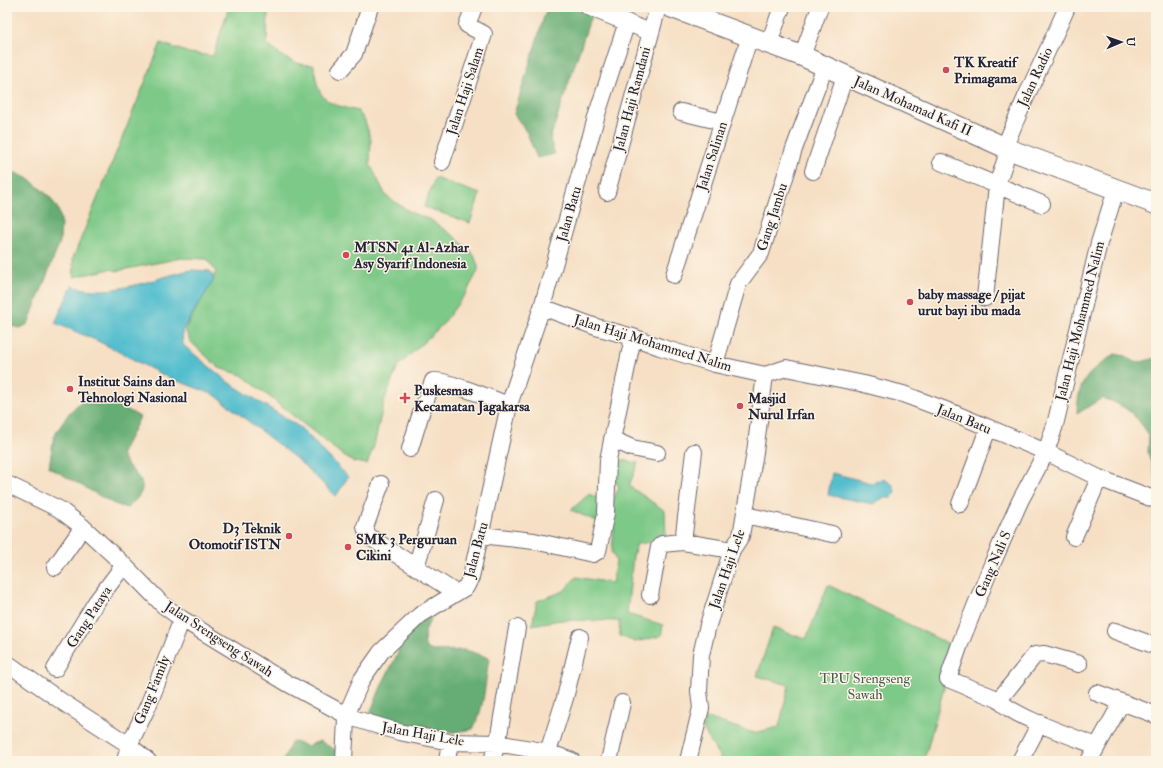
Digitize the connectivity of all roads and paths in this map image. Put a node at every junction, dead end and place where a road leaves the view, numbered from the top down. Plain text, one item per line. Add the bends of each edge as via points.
1 (370, 7) edge
2 (474, 7) edge
3 (588, 7) edge
4 (782, 7) edge
5 (820, 7) edge
6 (1067, 7) edge
7 (657, 18) edge
8 (627, 22) junction
9 (769, 43) junction
10 (746, 45) junction
11 (802, 56) junction
12 (340, 70) dead end
13 (822, 75) junction
14 (842, 84) junction
15 (681, 112) dead end
16 (722, 122) junction
17 (1004, 161) junction
18 (442, 162) dead end
19 (941, 162) dead end
20 (813, 171) dead end
21 (607, 192) dead end
22 (1113, 199) junction
23 (1042, 204) dead end
24 (1156, 204) edge
25 (674, 276) dead end
26 (985, 298) dead end
27 (542, 307) junction
28 (633, 337) junction
29 (715, 364) junction
30 (765, 375) junction
31 (509, 405) junction
32 (988, 429) junction
33 (612, 439) junction
34 (410, 448) dead end
35 (694, 452) dead end
36 (1046, 452) junction
37 (657, 453) dead end
38 (1099, 478) junction
39 (381, 484) dead end
40 (7, 486) edge
41 (436, 500) dead end
42 (1156, 500) edge
43 (960, 504) dead end
44 (745, 515) junction
45 (82, 527) junction
46 (832, 534) dead end
47 (481, 535) junction
48 (1074, 537) dead end
49 (683, 542) junction
50 (732, 550) junction
51 (124, 565) junction
52 (55, 567) dead end
53 (416, 567) junction
54 (456, 593) junction
55 (650, 595) dead end
56 (182, 619) junction
57 (518, 628) dead end
58 (1115, 630) dead end
59 (580, 636) dead end
60 (1156, 646) edge
61 (7, 663) edge
62 (1079, 664) dead end
63 (55, 669) dead end
64 (1097, 692) dead end
65 (1000, 700) junction
66 (622, 703) dead end
67 (1118, 708) dead end
68 (1156, 715) edge
69 (346, 716) junction
70 (1040, 723) junction
71 (450, 742) junction
72 (496, 743) junction
73 (129, 745) junction
74 (1096, 746) junction
75 (548, 752) junction
76 (125, 761) edge
77 (148, 761) edge
78 (344, 761) edge
79 (447, 761) edge
80 (492, 761) edge
81 (572, 761) edge
82 (609, 761) edge
83 (688, 761) edge
84 (1020, 761) edge
85 (1089, 761) edge

1 - 12 street via 354,54
2 - 18 street, Jalan Haji Salam via 467,25 484,34
3 - 8 street
4 - 9 street
5 - 11 street
6 - 17 street, Jalan Radio via 1042,66 1020,108
7 - 8 street
7 - 10 main road, Jalan Mohamad Kafi II
7 - 21 street, Jalan Haji Ramdani
8 - 27 street, Jalan Batu via 598,111
9 - 10 main road, Jalan Mohamad Kafi II
9 - 11 main road, Jalan Mohamad Kafi II
10 - 16 street, Jalan Salinan
11 - 13 main road, Jalan Mohamad Kafi II
13 - 14 main road, Jalan Mohamad Kafi II
13 - 29 street, Gang Jambu via 794,149 761,253 738,284
14 - 17 main road, Jalan Mohamad Kafi II
14 - 20 street
15 - 16 street
16 - 25 street, Jalan Salinan
17 - 19 street
17 - 22 main road, Jalan Mohamad Kafi II
17 - 23 street
17 - 26 street, Jalan Radio
22 - 24 main road, Jalan Mohamad Kafi II
22 - 36 street, Jalan Haji Mohammed Nalim via 1095,258 1057,417
27 - 28 street, Jalan Haji Mohammed Nalim via 596,327
27 - 31 street, Jalan Batu
28 - 29 street, Jalan Haji Mohammed Nalim
28 - 33 street
29 - 30 street, Jalan Haji Mohammed Nalim
30 - 32 street, Jalan Batu via 786,368 864,384 903,394
30 - 44 street, Jalan Haji Lele
31 - 34 street via 447,383 433,381
31 - 47 street, Jalan Batu
32 - 36 street, Jalan Batu
32 - 43 street
33 - 37 street via 632,448
33 - 47 street via 608,460 606,514 600,547 596,554 534,541
35 - 49 street
36 - 38 street, Jalan Batu
36 - 65 street, Gang Nali S via 1023,494 993,562 948,679
38 - 42 street, Jalan Batu
38 - 48 street
39 - 53 street via 365,527 368,536
40 - 45 street, Jalan Srengseng Sawah via 59,509
41 - 53 street
44 - 46 street
44 - 50 street, Jalan Haji Lele via 741,536
45 - 51 street, Jalan Srengseng Sawah
45 - 52 street
47 - 54 street, Jalan Batu via 471,577 466,587
49 - 50 street
49 - 55 street via 668,543 659,547
50 - 83 street, Jalan Haji Lele via 701,655 701,708
51 - 56 street, Jalan Srengseng Sawah via 163,605
51 - 63 street, Gang Pataya via 96,602
53 - 54 street
54 - 69 street, Jalan Batu via 420,615 381,652 362,679
56 - 69 street, Jalan Srengseng Sawah
56 - 73 street, Gang Family via 148,706
57 - 72 street
58 - 60 street
59 - 75 street via 565,698
61 - 73 street
62 - 65 street via 1044,654 1035,655
64 - 68 street
65 - 70 street via 1007,707
66 - 82 street
67 - 74 street
69 - 71 street, Jalan Haji Lele via 399,732
69 - 78 street
70 - 74 street
70 - 84 street
71 - 72 street, Jalan Haji Lele
71 - 79 street
72 - 75 street, Jalan Haji Lele
72 - 80 street
73 - 76 street, Gang Family
73 - 77 street
74 - 85 street
75 - 81 street, Jalan Haji Lele

